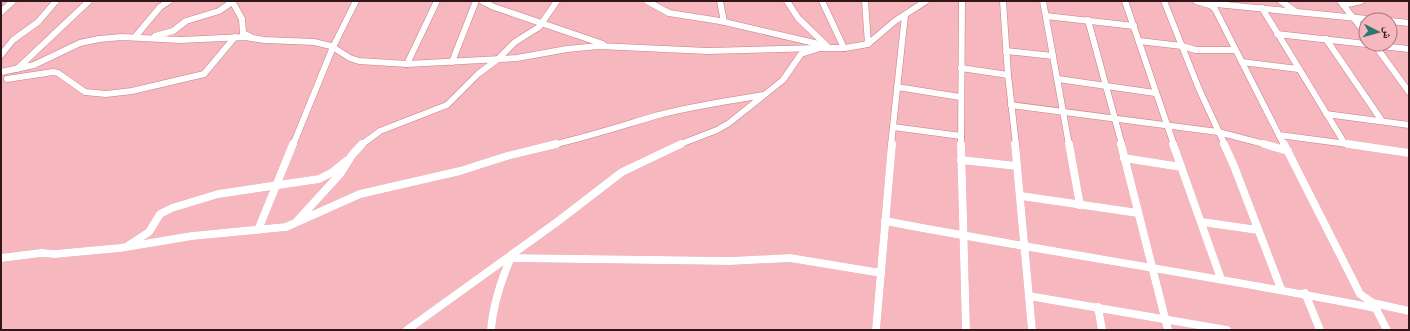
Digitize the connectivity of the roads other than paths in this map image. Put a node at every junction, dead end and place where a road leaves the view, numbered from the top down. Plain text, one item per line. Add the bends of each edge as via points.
1 (13, 1) edge
2 (56, 1) edge
3 (89, 1) edge
4 (169, 1) edge
5 (232, 1) edge
6 (356, 1) edge
7 (437, 1) edge
8 (476, 1) edge
9 (482, 1) edge
10 (557, 1) edge
11 (647, 1) edge
12 (720, 1) edge
13 (788, 1) edge
14 (822, 1) edge
15 (865, 1) edge
16 (926, 1) edge
17 (962, 1) edge
18 (1003, 1) edge
19 (1044, 1) edge
20 (1125, 1) edge
21 (1164, 1) edge
22 (1281, 1) edge
23 (1361, 1) edge
24 (1199, 2) edge
25 (1227, 3) edge
26 (1341, 3) edge
27 (1215, 5) junction
28 (1262, 8) junction
29 (1, 12) edge
30 (1296, 12) junction
31 (905, 15) junction
32 (1046, 16) junction
33 (1353, 18) junction
34 (1358, 18) edge
35 (1088, 20) junction
36 (724, 22) junction
37 (1398, 22) edge
38 (543, 23) junction
39 (1409, 23) edge
40 (1358, 24) edge
41 (1134, 26) junction
42 (1277, 34) junction
43 (135, 37) junction
44 (235, 37) junction
45 (152, 38) junction
46 (253, 38) junction
47 (1326, 39) junction
48 (1139, 41) junction
49 (1358, 43) edge
50 (868, 44) junction
51 (608, 46) junction
52 (1182, 46) junction
53 (333, 47) junction
54 (826, 47) junction
55 (1398, 47) edge
56 (844, 48) junction
57 (1409, 49) edge
58 (1235, 50) junction
59 (1006, 51) junction
60 (1380, 52) edge
61 (1, 55) edge
62 (1053, 56) junction
63 (498, 59) junction
64 (452, 62) junction
65 (1242, 62) junction
66 (407, 64) junction
67 (961, 68) junction
68 (1298, 68) junction
69 (16, 70) junction
70 (1, 72) edge
71 (1008, 75) junction
72 (7, 79) junction
73 (1058, 79) junction
74 (1, 85) edge
75 (897, 87) junction
76 (1107, 87) junction
77 (1409, 92) edge
78 (1155, 93) junction
79 (764, 95) junction
80 (960, 97) junction
81 (1011, 105) junction
82 (1064, 111) junction
83 (1326, 114) junction
84 (1114, 118) junction
85 (1382, 121) junction
86 (1166, 124) junction
87 (1409, 125) edge
88 (893, 127) junction
89 (1218, 132) junction
90 (1279, 135) junction
91 (961, 136) junction
92 (1345, 144) junction
93 (1288, 151) junction
94 (1409, 154) edge
95 (352, 155) junction
96 (1124, 158) junction
97 (961, 160) junction
98 (1018, 166) junction
99 (1181, 167) junction
100 (275, 187) junction
101 (1021, 196) junction
102 (1080, 205) junction
103 (1138, 213) junction
104 (885, 221) junction
105 (1202, 222) junction
106 (294, 224) junction
107 (258, 230) junction
108 (1258, 230) junction
109 (965, 236) junction
110 (127, 247) junction
111 (1024, 247) junction
112 (511, 255) junction
113 (1, 258) edge
114 (1153, 268) junction
115 (881, 273) junction
116 (1221, 279) junction
117 (1281, 289) junction
118 (1305, 293) junction
119 (1029, 296) junction
120 (1374, 306) junction
121 (1098, 307) junction
122 (1409, 311) edge
123 (1166, 319) junction
124 (407, 330) edge
125 (490, 330) edge
126 (876, 330) edge
127 (966, 330) edge
128 (1032, 330) edge
129 (1102, 330) edge
130 (1168, 330) edge
131 (1227, 330) edge
132 (1320, 330) edge
133 (1387, 330) edge

1 - 29 street
2 - 61 street via 38,22 13,40
3 - 69 street
4 - 43 street via 160,7
5 - 45 street via 219,11 186,21 173,31
5 - 46 street via 242,19 243,33
6 - 53 street
7 - 66 street
8 - 64 street
9 - 38 street
10 - 38 street
11 - 36 street via 669,13
12 - 36 street
13 - 54 street via 798,18
14 - 56 street
15 - 50 street
16 - 31 street
17 - 67 street
18 - 59 street
19 - 32 street
20 - 41 street
21 - 52 street
22 - 30 street
23 - 26 street
24 - 27 street
25 - 27 street
25 - 28 street
26 - 33 street
27 - 58 street via 1215,10
28 - 30 street
28 - 42 street
30 - 33 street
31 - 50 street
31 - 75 street
32 - 35 street
32 - 62 street
33 - 34 street
33 - 40 street
35 - 41 street
35 - 76 street
36 - 54 street
37 - 39 street
38 - 51 street
38 - 63 street via 521,37
41 - 48 street
42 - 47 street
42 - 68 street
43 - 45 street
43 - 69 street via 80,43 53,57
44 - 45 street via 180,40
44 - 46 street
44 - 72 street via 204,74 132,91 106,94 85,92 53,72
46 - 53 street via 314,42
47 - 49 street
47 - 85 street
48 - 52 street
48 - 78 street
50 - 56 street
51 - 54 street via 708,51
51 - 63 street via 574,48 528,57
52 - 58 street via 1196,50
52 - 89 street
53 - 66 street via 359,61
53 - 100 street
54 - 56 street
54 - 79 street via 801,54 787,77
55 - 57 street
58 - 65 street
59 - 62 street
59 - 71 street
60 - 77 street
62 - 73 street
63 - 64 street
63 - 95 street via 478,74 447,105 380,131 365,141
64 - 66 street
65 - 68 street
65 - 90 street
67 - 71 street
67 - 80 street
68 - 83 street
69 - 70 street
69 - 72 street
71 - 81 street
72 - 74 street
73 - 76 street
73 - 82 street
75 - 80 street
75 - 88 street
76 - 78 street
76 - 84 street
78 - 86 street
79 - 106 street via 656,116 460,171 360,194
79 - 112 street via 722,127 622,172
80 - 91 street
81 - 82 street
81 - 98 street
82 - 84 street
82 - 102 street
83 - 85 street
83 - 92 street
84 - 86 street
84 - 96 street
85 - 87 street
86 - 89 street
86 - 99 street
88 - 91 street
88 - 104 street
89 - 93 street
89 - 108 street
90 - 92 street
90 - 93 street
91 - 97 street
92 - 94 street
93 - 120 street via 1357,289
95 - 100 street via 326,177
95 - 106 street via 340,174
96 - 99 street
96 - 103 street
97 - 98 street
97 - 109 street
98 - 101 street
99 - 105 street
100 - 107 street
100 - 110 street via 218,194 164,211 149,232
101 - 102 street
101 - 111 street
102 - 103 street
103 - 114 street
104 - 109 street
104 - 115 street
105 - 108 street
105 - 116 street
106 - 107 street
107 - 110 street via 192,236
108 - 117 street
109 - 111 street
109 - 127 street
110 - 113 street
111 - 114 street
111 - 119 street
112 - 115 street via 730,261 790,258
112 - 124 street
112 - 125 street via 500,283
114 - 116 street
114 - 123 street
115 - 126 street
116 - 117 street
117 - 118 street
118 - 120 street
118 - 132 street
119 - 121 street
119 - 128 street
120 - 122 street
120 - 133 street
121 - 123 street
121 - 129 street
123 - 130 street
123 - 131 street

